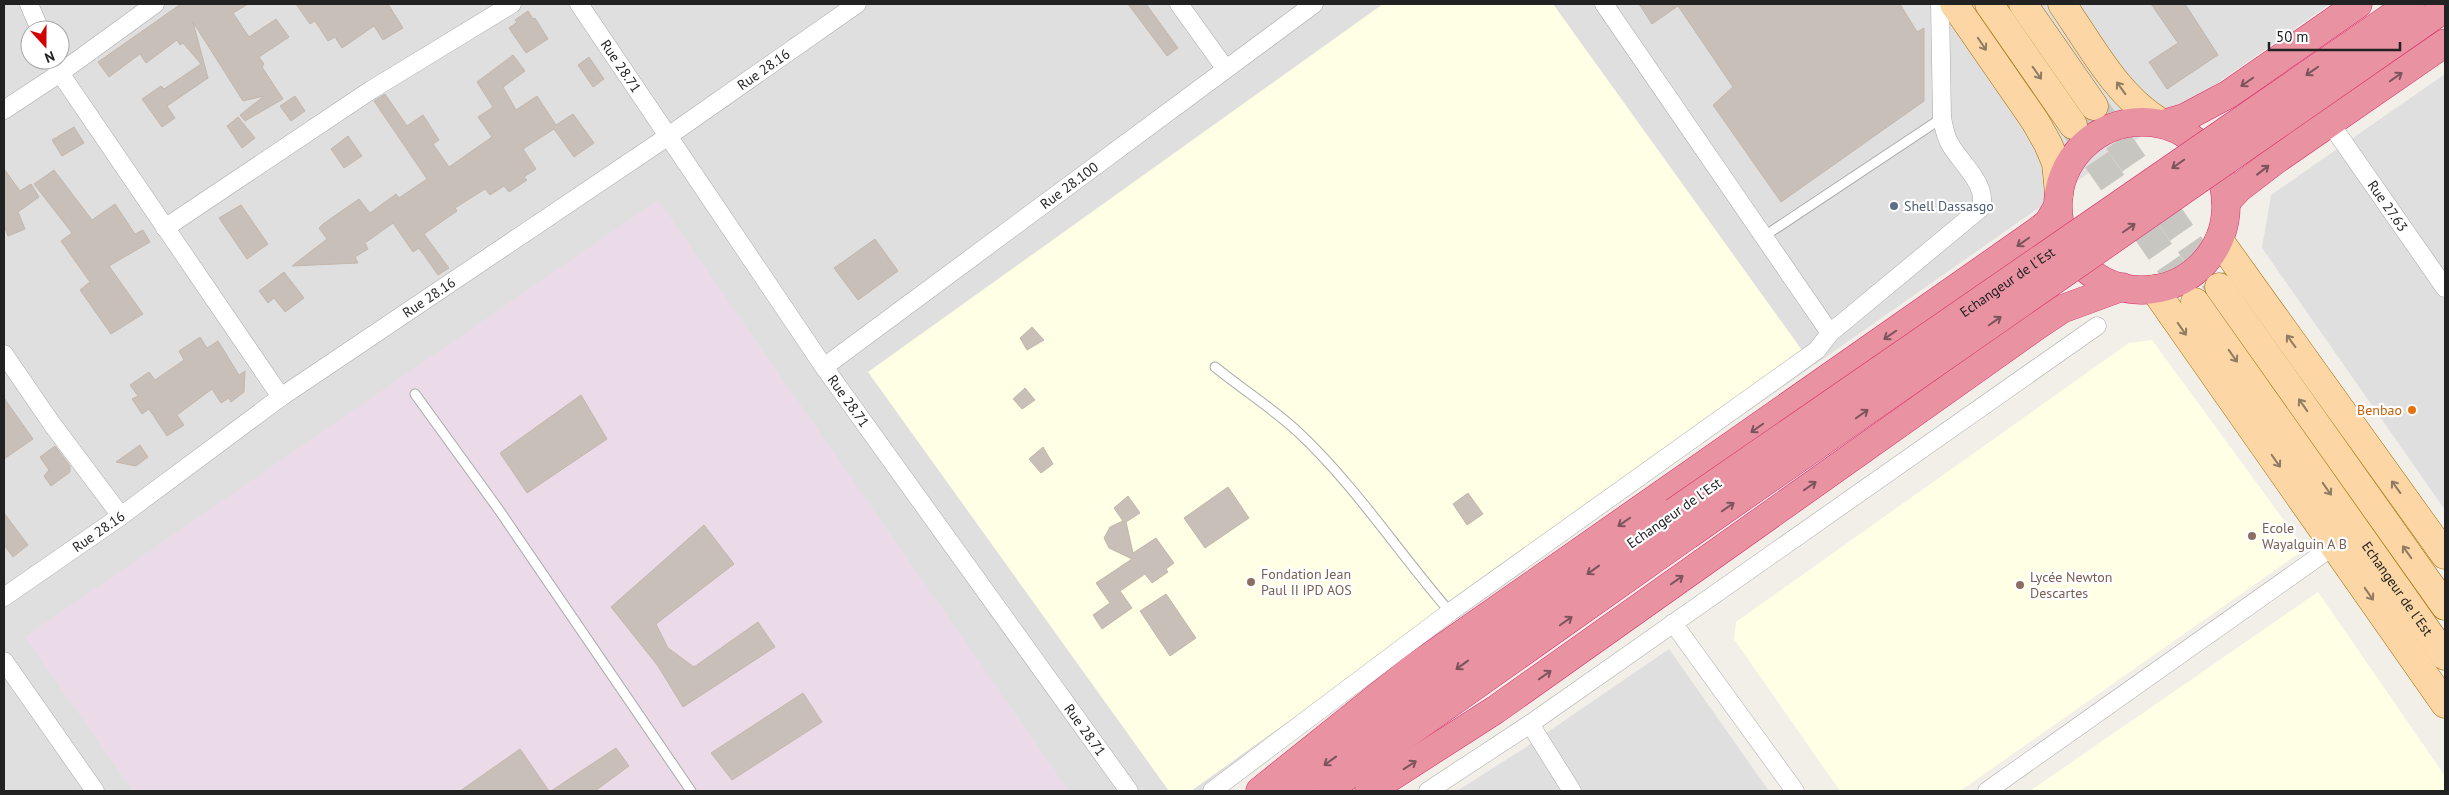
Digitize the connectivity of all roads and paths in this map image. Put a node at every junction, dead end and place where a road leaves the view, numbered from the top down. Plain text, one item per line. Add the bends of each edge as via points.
1 (28, 4) edge
2 (155, 4) edge
3 (512, 4) edge
4 (579, 4) edge
5 (857, 4) edge
6 (1179, 4) edge
7 (1314, 4) edge
8 (1604, 4) edge
9 (1940, 4) edge
10 (1954, 4) edge
11 (1990, 4) edge
12 (2023, 4) edge
13 (2062, 4) edge
14 (2358, 4) edge
15 (2410, 4) edge
16 (2445, 8) edge
17 (35, 20) edge
18 (2445, 43) edge
19 (70, 59) edge
20 (1225, 68) junction
21 (53, 70) edge
22 (59, 70) edge
23 (2094, 106) tunnel mouth
24 (4, 110) edge
25 (1942, 118) junction
26 (2162, 121) junction
27 (2330, 123) junction
28 (2073, 124) tunnel mouth
29 (667, 137) junction
30 (2058, 201) junction
31 (2226, 202) junction
32 (165, 228) junction
33 (1763, 237) junction
34 (2219, 240) junction
35 (2219, 286) tunnel mouth
36 (2122, 287) junction
37 (2445, 287) edge
38 (2154, 289) junction
39 (2195, 302) tunnel mouth
40 (2097, 326) dead end
41 (1830, 333) junction
42 (4, 354) edge
43 (824, 367) junction
44 (1215, 368) dead end
45 (415, 394) dead end
46 (281, 396) junction
47 (121, 516) junction
48 (2335, 545) junction
49 (2445, 556) edge
50 (4, 597) edge
51 (2445, 606) edge
52 (1450, 612) junction
53 (1673, 623) junction
54 (2445, 656) edge
55 (4, 661) edge
56 (2445, 704) edge
57 (1530, 724) junction
58 (94, 791) edge
59 (691, 791) edge
60 (1129, 791) edge
61 (1212, 791) edge
62 (1260, 791) edge
63 (1288, 791) edge
64 (1326, 791) edge
65 (1369, 791) edge
66 (1428, 791) edge
67 (1572, 791) edge
68 (1795, 791) edge
69 (1986, 791) edge

1 - 17 street
2 - 19 street
3 - 32 street via 371,90
4 - 29 street, Rue 28.71 via 620,61
5 - 29 street, Rue 28.16
6 - 20 street
7 - 20 street, Rue 28.100
8 - 33 street
9 - 25 street
10 -> 30 main road via 2048,144 2056,163
11 -> 28 main road
12 - 23 main road
26 -> 13 main road via 2138,108 2124,93
14 -> 26 highway via 2229,94 2184,118
15 -> 63 highway, Echangeur de l´Est, bridge via 1674,512
64 -> 16 highway, Echangeur de l´Est, bridge
27 -> 18 highway
20 - 43 street, Rue 28.100
21 - 24 street
22 - 32 street
25 - 33 lane
25 - 41 street via 1949,144 1982,193 1981,208
26 - 30 highway via 2116,126 2089,141 2069,165
26 - 31 highway, Echangeur de l´Est via 2194,140 2213,161 2222,181
31 -> 27 highway via 2277,159
27 - 37 street, Rue 27.63
29 - 43 street, Rue 28.71
29 - 46 street, Rue 28.16
30 - 36 highway, Echangeur de l´Est via 2068,247 2091,273
30 -> 62 highway via 2048,223 2035,233 1412,670
31 - 34 highway, Echangeur de l´Est
32 - 46 street
33 - 41 street
34 - 38 highway, Echangeur de l´Est via 2203,263 2192,272 2181,280
49 -> 34 main road
51 -> 35 main road, Echangeur de l´Est
36 - 38 highway, Echangeur de l´Est
65 -> 36 highway via 1495,710 2038,325 2062,309
38 -> 48 main road
39 -> 54 main road, Echangeur de l´Est
40 - 53 street
41 - 52 street via 1817,350
42 - 47 street
43 - 60 street, Rue 28.71
44 - 52 lane via 1296,431 1363,502
45 - 59 lane via 499,510
46 - 47 street, Rue 28.16
47 - 50 street, Rue 28.16
48 -> 56 main road
48 - 69 street
52 - 61 street
53 - 57 street
53 - 68 street
55 - 58 street
57 - 66 street
57 - 67 street

